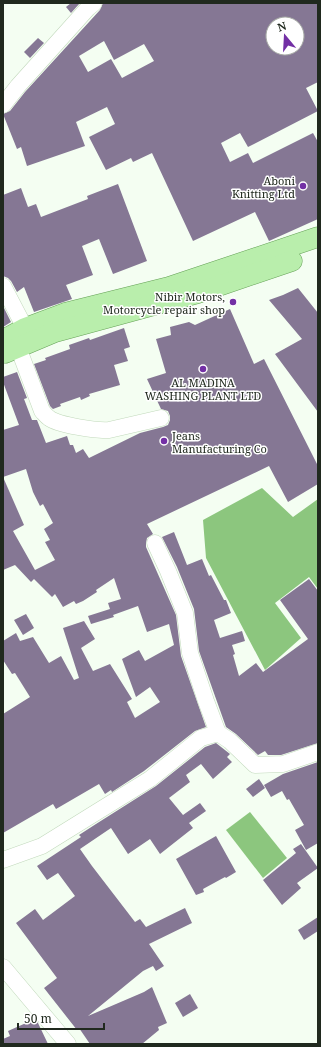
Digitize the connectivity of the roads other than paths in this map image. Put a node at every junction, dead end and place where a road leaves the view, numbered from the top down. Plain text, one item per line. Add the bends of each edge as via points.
1 (94, 3) edge
2 (3, 106) edge
3 (318, 237) edge
4 (318, 252) edge
5 (3, 286) edge
6 (196, 286) junction
7 (12, 342) edge
8 (161, 418) dead end
9 (155, 543) dead end
10 (218, 733) junction
11 (318, 752) edge
12 (3, 860) edge
13 (3, 967) edge
14 (68, 1044) edge

1 - 2 street via 18,86
3 - 6 main road
4 - 6 main road
5 - 7 street
6 - 7 main road via 169,287 65,313
7 - 8 street via 42,411 49,418 100,431
9 - 10 street via 185,613 190,653
10 - 11 street via 255,765 283,764
10 - 12 street via 201,738 150,779 42,846
13 - 14 street

